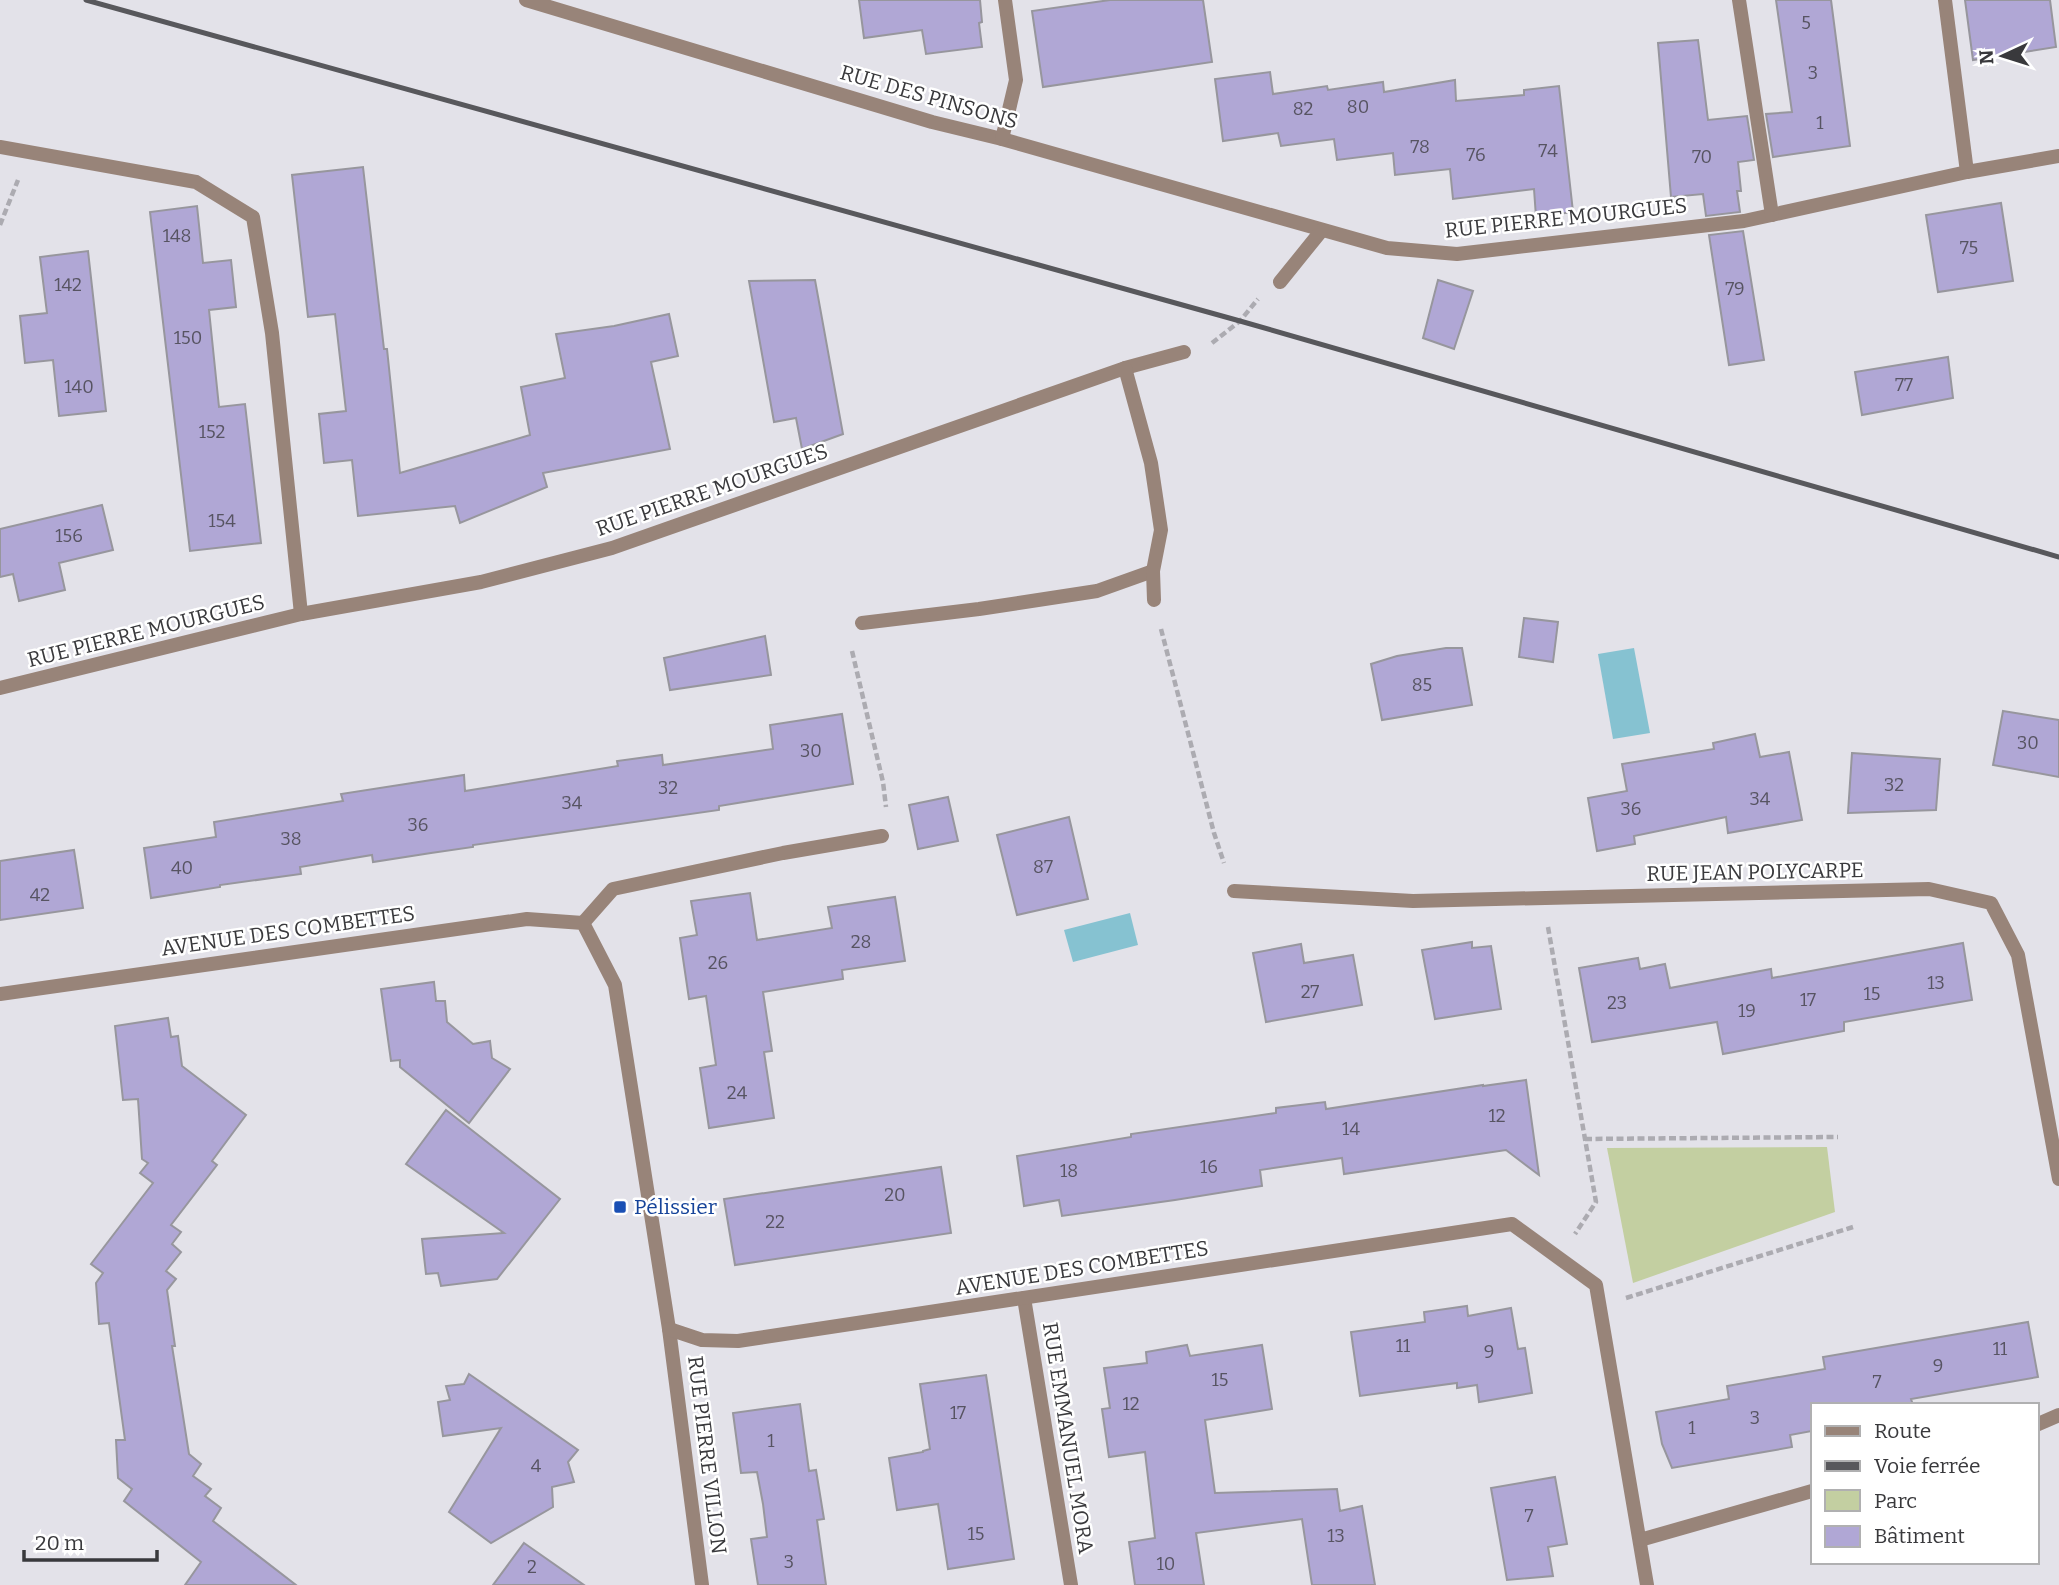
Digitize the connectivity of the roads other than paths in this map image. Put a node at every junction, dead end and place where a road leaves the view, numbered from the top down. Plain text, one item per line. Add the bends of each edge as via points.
1 (526, 0) edge
2 (1005, 0) edge
3 (1740, 0) edge
4 (1945, 0) edge
5 (1002, 139) junction
6 (0, 148) edge
7 (2059, 156) edge
8 (1968, 172) junction
9 (1772, 215) junction
10 (1322, 230) junction
11 (1280, 282) road end
12 (1184, 352) road end
13 (1125, 369) junction
14 (1153, 572) junction
15 (1154, 600) road end
16 (301, 614) junction
17 (862, 623) road end
18 (0, 688) edge
19 (882, 836) road end
20 (1234, 891) road end
21 (583, 923) junction
22 (0, 994) edge
23 (2059, 1179) edge
24 (1024, 1298) junction
25 (669, 1329) junction
26 (2059, 1415) edge
27 (2038, 1424) edge
28 (1811, 1491) edge
29 (1640, 1540) junction
30 (702, 1585) edge
31 (1071, 1585) edge
32 (1647, 1585) edge

1 - 5 street, RUE DES PINSONS
2 - 5 street via 1016,80
3 - 9 street
4 - 8 street
5 - 10 street, RUE DES PINSONS
6 - 16 street via 196,182 253,218 272,333
7 - 8 street, RUE PIERRE MOURGUES
8 - 9 street, RUE PIERRE MOURGUES
9 - 10 street, RUE PIERRE MOURGUES via 1457,254 1387,248
10 - 11 street
12 - 13 street, RUE PIERRE MOURGUES
13 - 14 street via 1151,463 1161,530
13 - 16 street, RUE PIERRE MOURGUES via 612,548 481,582
14 - 15 street
14 - 17 street via 1097,591
16 - 18 street, RUE PIERRE MOURGUES
19 - 21 street via 613,889
20 - 23 street, RUE JEAN POLYCARPE via 1413,901 1929,889 1991,904 2018,955
21 - 22 street, AVENUE DES COMBETTES via 527,919
21 - 25 street via 615,985
24 - 25 street, AVENUE DES COMBETTES via 738,1341 702,1340
24 - 29 street, AVENUE DES COMBETTES via 1511,1224 1596,1284
24 - 31 street, RUE EMMANUEL MORA
25 - 30 street, RUE PIERRE VILLON
26 - 27 street
28 - 29 street
29 - 32 street, AVENUE DES COMBETTES

